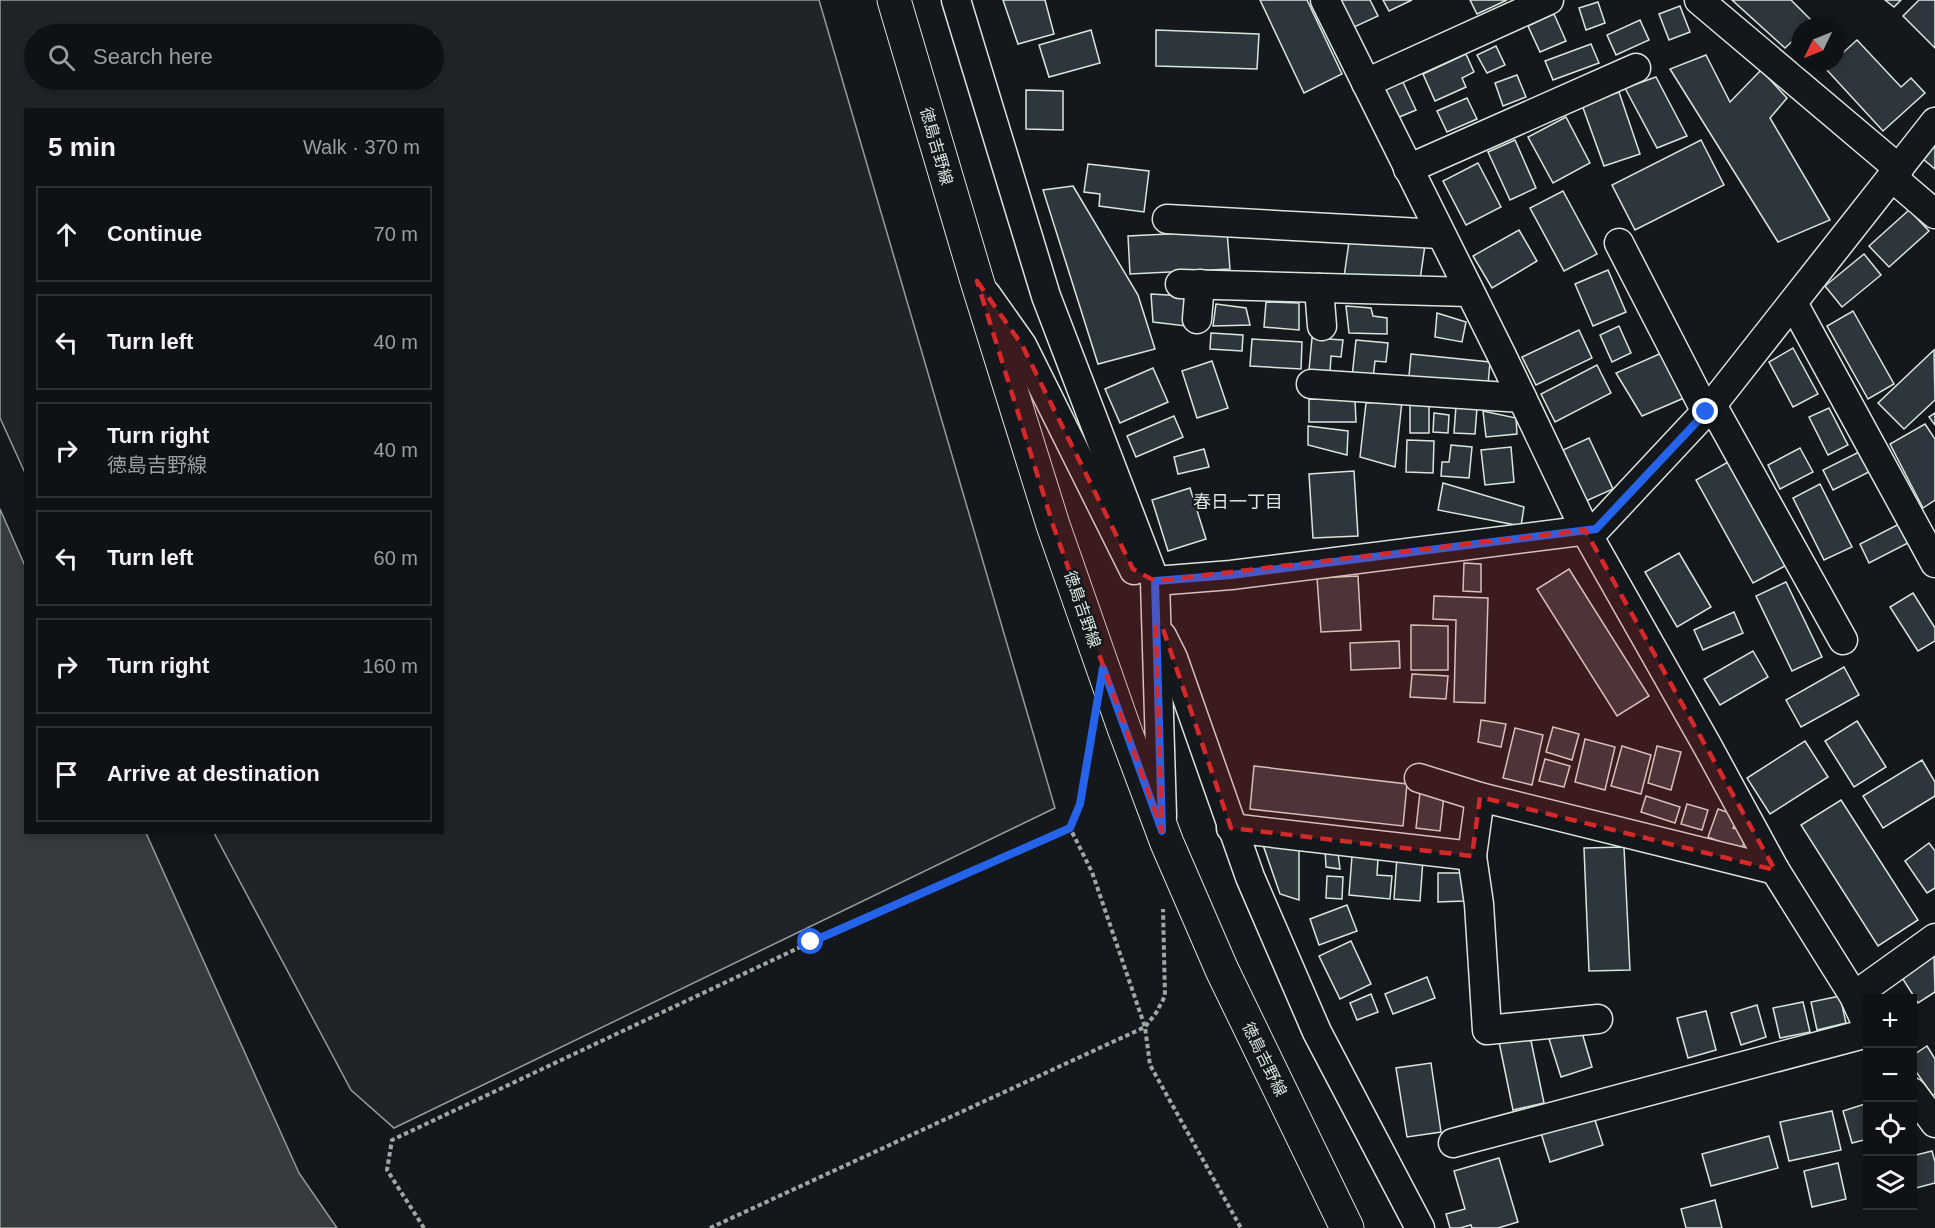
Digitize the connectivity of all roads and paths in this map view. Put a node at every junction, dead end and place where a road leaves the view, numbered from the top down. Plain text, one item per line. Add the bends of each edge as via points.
1 (894, 0) edge
2 (956, 0) edge
3 (1324, 0) edge
4 (1549, 0) edge
5 (1700, 0) edge
6 (1636, 68) dead end
7 (1366, 83) junction
8 (1935, 122) edge
9 (1408, 169) junction
10 (1896, 173) junction
11 (1935, 214) edge
12 (1167, 219) dead end
13 (1440, 234) junction
14 (1619, 243) dead end
15 (977, 281) junction
16 (1319, 288) junction
17 (1469, 292) junction
18 (1793, 303) junction
19 (1197, 319) dead end
20 (1322, 326) dead end
21 (1311, 384) dead end
22 (1522, 398) junction
23 (1709, 409) junction
24 (1585, 530) junction
25 (1935, 563) edge
26 (1155, 581) junction
27 (1155, 624) junction
28 (1843, 639) dead end
29 (1094, 725) dead end
30 (1419, 778) dead end
31 (1480, 797) junction
32 (1070, 828) junction
33 (1231, 828) junction
34 (1162, 831) junction
35 (1472, 856) junction
36 (1775, 870) junction
37 (1163, 908) dead end
38 (1935, 938) edge
39 (1854, 996) junction
40 (1863, 1016) edge
41 (1598, 1019) dead end
42 (1145, 1027) junction
43 (1863, 1034) edge
44 (1453, 1143) dead end
45 (1240, 1227) edge
46 (424, 1228) edge
47 (710, 1228) edge
48 (1234, 1228) edge
49 (1347, 1228) edge
50 (1420, 1228) edge

1 - 15 main road, 徳島吉野線
2 - 26 street via 1046,296
3 - 7 street
4 - 7 street
5 - 10 street
6 - 9 street
7 - 9 street
8 - 10 street
9 - 13 street
10 - 11 street
10 - 18 street
12 - 13 street
13 - 17 street
14 - 23 street
15 - 26 street via 1022,345 1133,569
15 - 34 main road, 徳島吉野線 via 1053,525
16 - 17 street
16 - 19 street via 1190,284
16 - 20 street
17 - 22 street
18 - 23 street
18 - 25 street
21 - 22 street
22 - 24 street
23 - 24 street via 1596,529
23 - 28 street
24 - 26 street
24 - 36 street
26 - 27 street
27 - 33 street via 1173,658
27 - 34 street
29 - 32 path via 1080,804
30 - 31 street
31 - 35 street
31 - 36 street
32 - 42 path via 1092,872
32 - 46 path via 811,942 392,1140 387,1170
33 - 35 street
33 - 50 street via 1317,1032
34 - 49 main road, 徳島吉野線 via 1222,970
35 - 41 street via 1487,1030
36 - 39 street
37 - 42 path via 1165,996
38 - 39 street
39 - 40 street
42 - 45 path via 1150,1065
42 - 47 path
43 - 44 street
45 - 48 path

